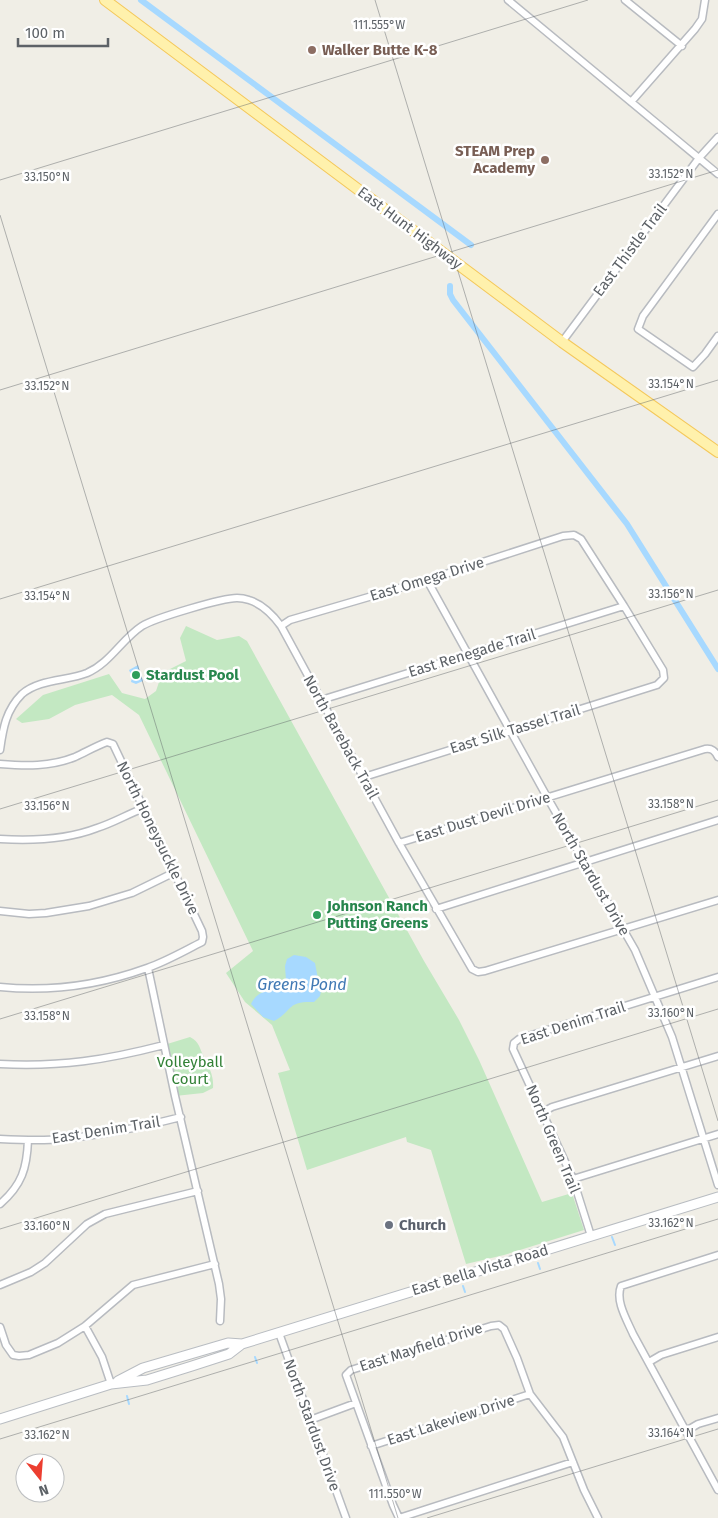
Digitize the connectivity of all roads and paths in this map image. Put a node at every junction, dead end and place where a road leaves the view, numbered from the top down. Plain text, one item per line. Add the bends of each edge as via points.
1 (105, 0) edge
2 (508, 0) edge
3 (626, 0) edge
4 (705, 0) edge
5 (682, 46) junction
6 (631, 102) junction
7 (718, 137) edge
8 (698, 158) junction
9 (718, 174) edge
10 (718, 214) edge
11 (718, 336) edge
12 (562, 342) junction
13 (718, 452) edge
14 (426, 580) junction
15 (624, 606) junction
16 (280, 626) junction
17 (468, 654) junction
18 (321, 700) junction
19 (2, 723) edge
20 (510, 730) junction
21 (0, 750) edge
22 (718, 757) edge
23 (0, 764) edge
24 (364, 777) junction
25 (547, 797) junction
26 (144, 808) junction
27 (718, 820) edge
28 (0, 838) edge
29 (399, 844) junction
30 (585, 863) junction
31 (175, 872) junction
32 (718, 900) edge
33 (436, 909) junction
34 (0, 911) edge
35 (624, 929) junction
36 (148, 968) junction
37 (718, 977) edge
38 (0, 987) edge
39 (655, 996) junction
40 (514, 1043) joint
41 (164, 1044) junction
42 (718, 1056) edge
43 (0, 1064) edge
44 (682, 1067) junction
45 (543, 1112) junction
46 (181, 1117) junction
47 (718, 1134) edge
48 (0, 1139) edge
49 (704, 1139) junction
50 (28, 1140) junction
51 (573, 1179) junction
52 (718, 1185) edge
53 (198, 1191) junction
54 (718, 1196) edge
55 (0, 1204) edge
56 (591, 1236) junction
57 (718, 1255) edge
58 (214, 1264) junction
59 (0, 1286) edge
60 (220, 1321) dead end
61 (85, 1326) junction
62 (0, 1327) edge
63 (278, 1333) junction
64 (718, 1337) edge
65 (649, 1362) junction
66 (111, 1384) junction
67 (530, 1394) junction
68 (356, 1404) junction
69 (718, 1418) edge
70 (0, 1419) edge
71 (310, 1420) junction
72 (686, 1431) junction
73 (371, 1446) junction
74 (573, 1462) junction
75 (718, 1490) edge
76 (346, 1518) edge
77 (399, 1518) edge
78 (598, 1518) edge

1 - 12 main road, East Hunt Highway
2 - 6 street
3 - 5 street
4 - 5 street via 702,19
5 - 6 street
6 - 8 street
7 - 8 street, East Thistle Trail
8 - 9 street
8 - 12 street, East Thistle Trail
10 - 11 street via 643,316 638,329 693,367
12 - 13 main road, East Hunt Highway
14 - 15 street, East Omega Drive via 562,536 574,535 580,539
14 - 16 street, East Omega Drive via 290,620
14 - 17 street, North Stardust Drive
15 - 17 street, East Renegade Trail
15 - 20 street, East Silk Tassel Trail via 663,670 664,678 657,685
16 - 18 street, North Bareback Trail
16 - 19 street, North Bareback Trail via 262,606 237,598 148,624 104,663 87,673 23,693
17 - 18 street, East Renegade Trail
17 - 20 street, North Stardust Drive
18 - 24 street, North Bareback Trail
19 - 21 street
20 - 24 street, East Silk Tassel Trail
20 - 25 street, North Stardust Drive
22 - 25 street, East Dust Devil Drive via 709,748
23 - 26 street, North Honeysuckle Drive via 28,766 55,763 107,742 113,744
24 - 29 street, North Bareback Trail
25 - 29 street, East Dust Devil Drive
25 - 30 street, North Stardust Drive
26 - 28 street via 78,834 38,840
26 - 31 street, North Honeysuckle Drive
27 - 30 street
29 - 33 street, North Bareback Trail
30 - 33 street
30 - 35 street, North Stardust Drive
31 - 34 street via 132,893 88,906 29,914
31 - 36 street, North Honeysuckle Drive via 204,937 202,942
32 - 35 street
33 - 35 street, North Bareback Trail via 472,969 478,972
35 - 39 street, North Stardust Drive
36 - 38 street via 83,985 51,989
36 - 41 street
37 - 39 street, East Denim Trail
39 - 40 street, East Denim Trail
39 - 44 street, North Stardust Drive
40 - 45 street, North Green Trail
41 - 43 street via 87,1062 32,1066
41 - 46 street
42 - 44 street
44 - 45 street
44 - 49 street, North Stardust Drive
45 - 51 street, North Green Trail
46 - 50 street, East Denim Trail via 88,1136
46 - 53 street
47 - 49 street
48 - 50 street, East Denim Trail
49 - 51 street
49 - 52 street, North Stardust Drive
50 - 55 street via 25,1167 18,1186
51 - 56 street, North Green Trail
53 - 58 street
53 - 59 street via 105,1214 87,1224 45,1263
54 - 56 street, East Bella Vista Road
56 - 63 street, East Bella Vista Road
57 - 65 street via 620,1286 618,1292 622,1308
58 - 60 street via 221,1299
58 - 61 street via 133,1285
61 - 62 street via 44,1350 19,1356 13,1355 6,1345
61 - 66 street via 102,1357
63 - 66 street, East Bella Vista Road via 242,1344 229,1354 147,1380
63 - 71 street, North Stardust Drive
64 - 65 street
65 - 72 street
66 - 70 street, East Bella Vista Road
67 - 68 street, East Mayfield Drive via 517,1358 499,1324 351,1370 346,1375
67 - 73 street, East Lakeview Drive
67 - 74 street via 563,1437
68 - 71 street
68 - 73 street
69 - 72 street
71 - 76 street, North Stardust Drive
72 - 75 street
73 - 77 street
74 - 77 street
74 - 78 street

